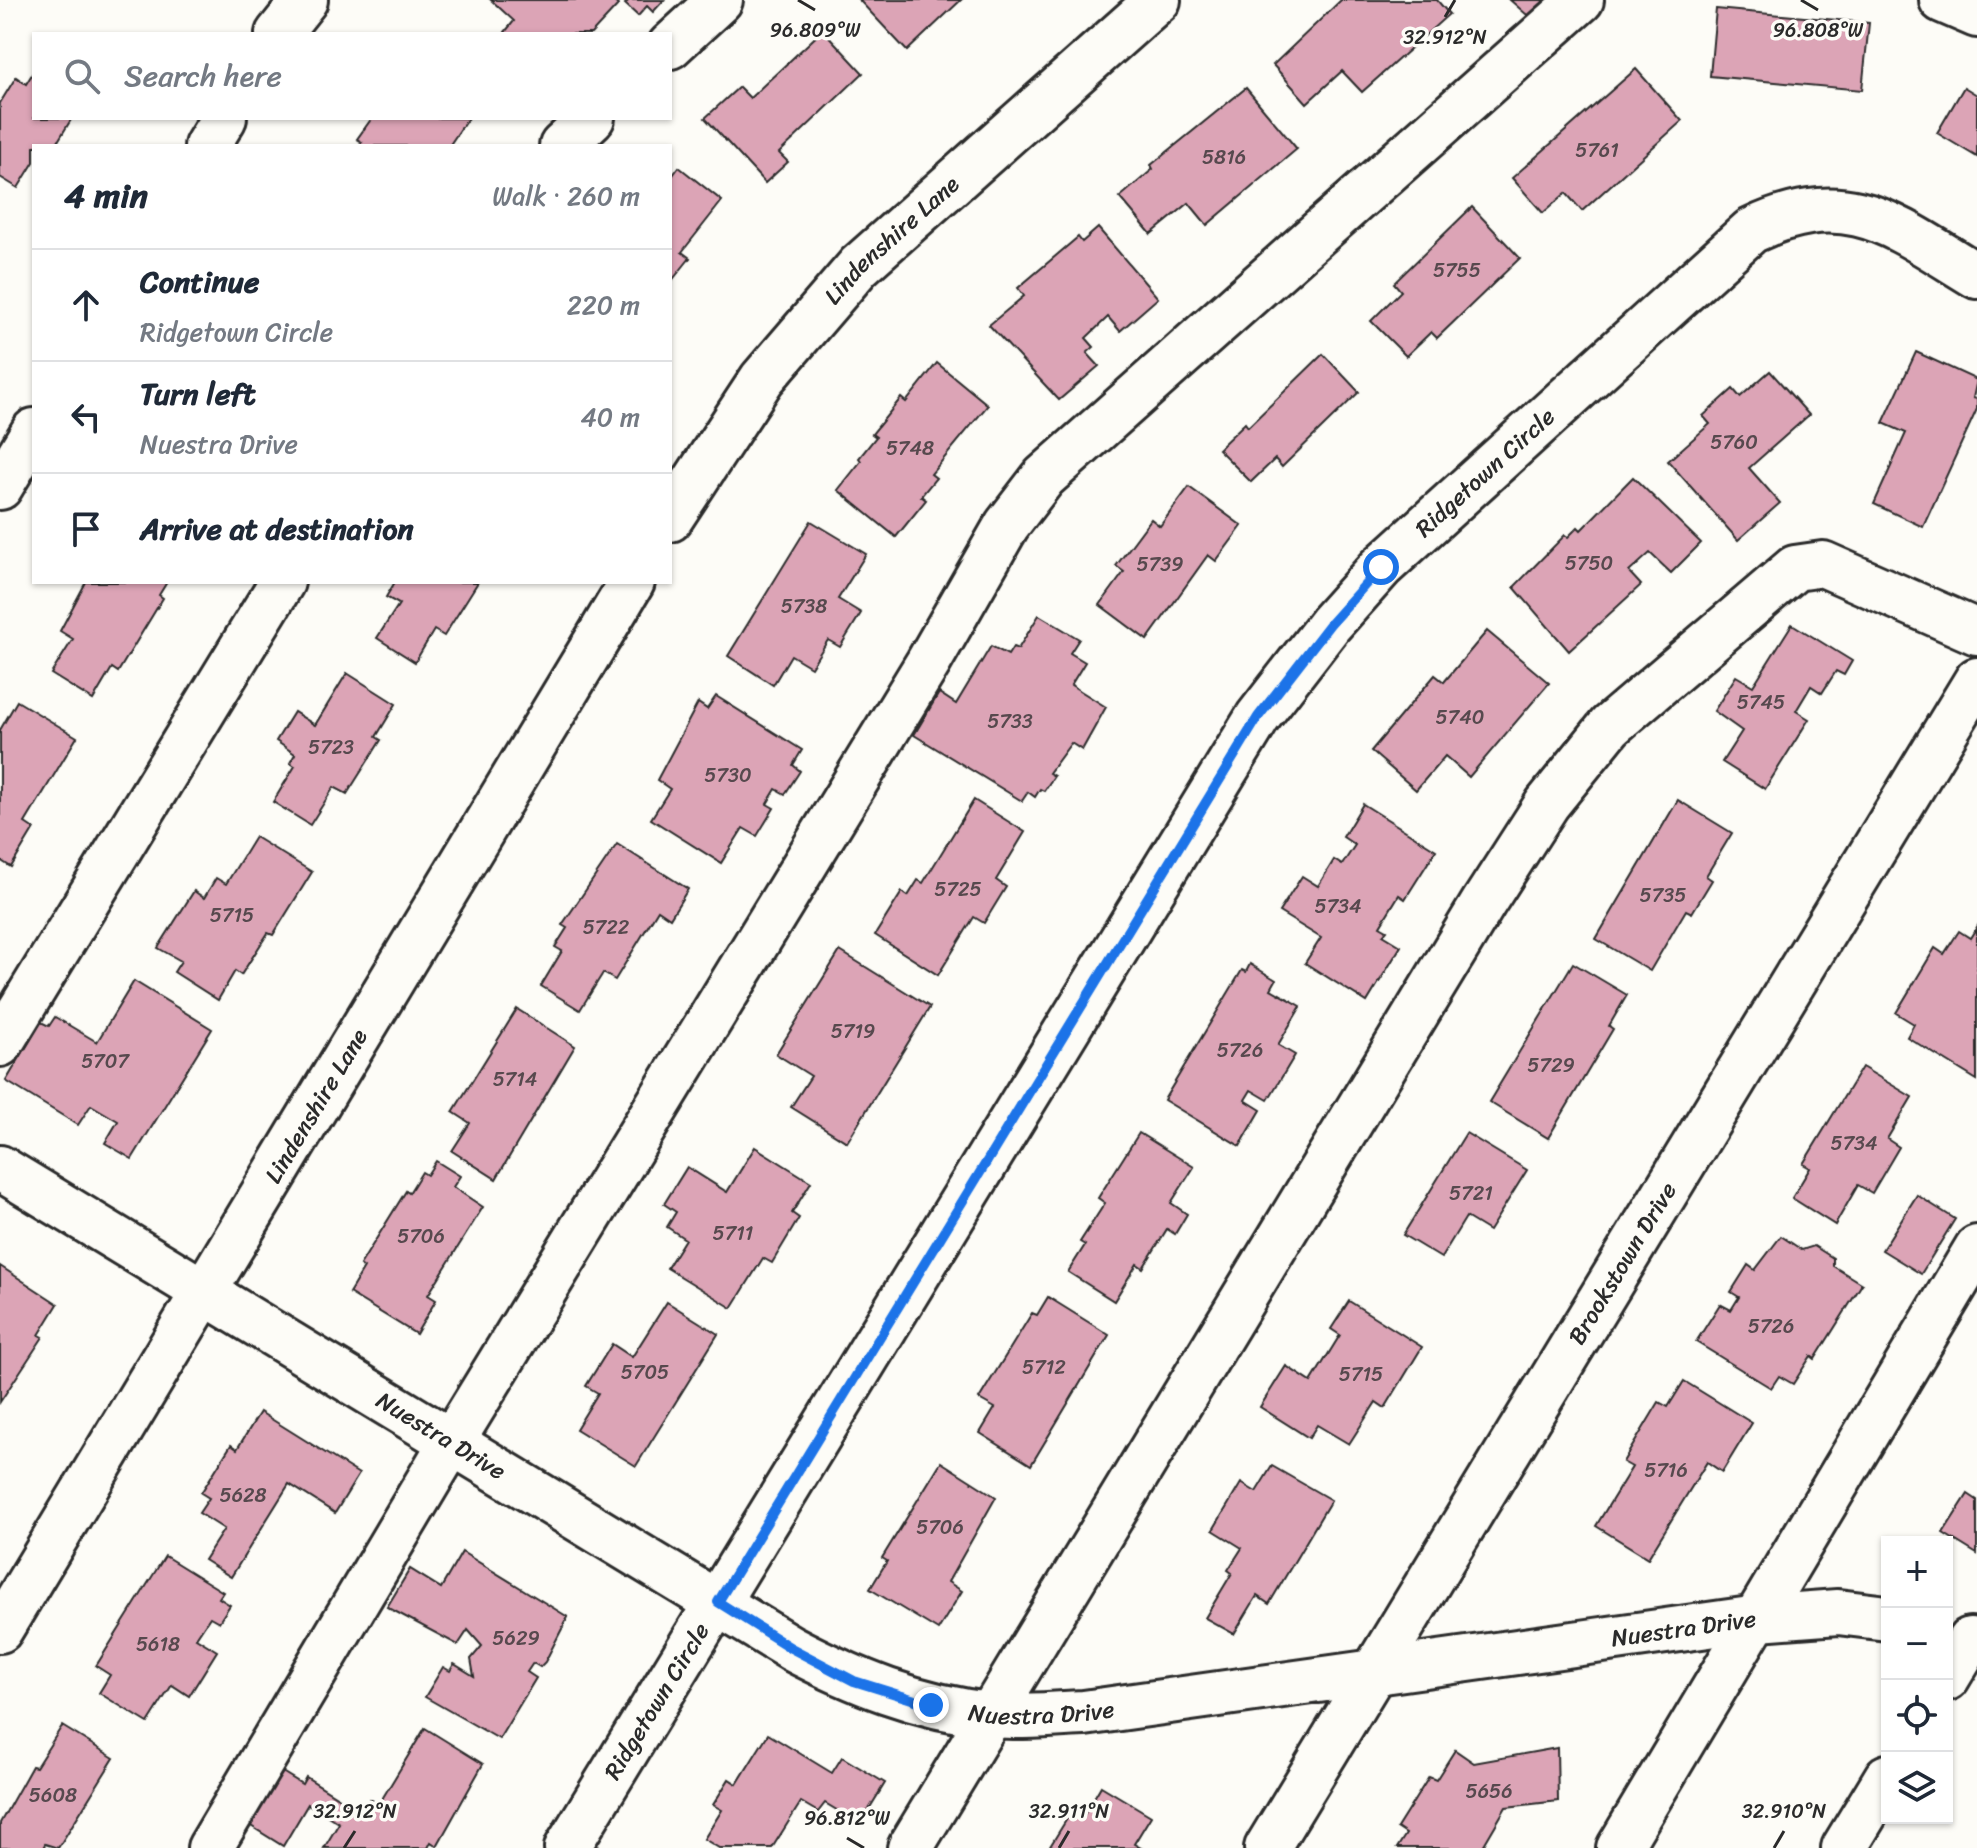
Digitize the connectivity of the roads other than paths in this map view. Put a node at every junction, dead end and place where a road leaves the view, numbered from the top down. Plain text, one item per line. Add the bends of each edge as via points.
1 (305, 0) edge
2 (720, 0) edge
3 (1158, 0) edge
4 (1581, 0) edge
5 (1942, 0) edge
6 (1977, 15) edge
7 (280, 32) edge
8 (672, 44) edge
9 (223, 120) edge
10 (590, 120) edge
11 (208, 144) edge
12 (564, 144) edge
13 (1977, 276) edge
14 (32, 434) edge
15 (0, 487) edge
16 (672, 516) edge
17 (281, 584) edge
18 (631, 584) edge
19 (1977, 632) edge
20 (1977, 680) edge
21 (0, 1044) edge
22 (0, 1168) edge
23 (1977, 1248) edge
24 (205, 1291) junction
25 (451, 1443) junction
26 (718, 1602) junction
27 (1881, 1617) edge
28 (1758, 1618) junction
29 (0, 1630) edge
30 (1965, 1639) edge
31 (1953, 1665) edge
32 (1372, 1673) junction
33 (992, 1715) junction
34 (1881, 1787) edge
35 (210, 1848) edge
36 (567, 1848) edge
37 (910, 1848) edge
38 (1267, 1848) edge
39 (1619, 1848) edge
40 (1844, 1848) edge

1 - 7 street
2 - 8 street
3 - 16 street, Lindenshire Lane via 859,266 762,379
4 - 25 street via 1044,477 950,619
5 - 6 street
9 - 11 street
10 - 12 street
13 - 26 street, Ridgetown Circle via 1885,221 1830,209 1785,215 1751,231 1381,567 1258,717
14 - 15 street
17 - 21 street
18 - 24 street, Lindenshire Lane
19 - 33 street via 1823,564 1795,568 1610,726 1547,804 1484,902
20 - 32 street, Brookstown Drive
22 - 24 street, Nuestra Drive
23 - 28 street
24 - 25 street, Nuestra Drive
24 - 29 street, Lindenshire Lane
25 - 26 street, Nuestra Drive
25 - 35 street
26 - 33 street, Nuestra Drive via 854,1681 931,1705
26 - 36 street, Ridgetown Circle
27 - 28 street, Nuestra Drive via 1838,1612
28 - 32 street, Nuestra Drive
28 - 39 street
30 - 31 street
32 - 33 street, Nuestra Drive via 1084,1713
32 - 38 street, Brookstown Drive
33 - 37 street
34 - 40 street

